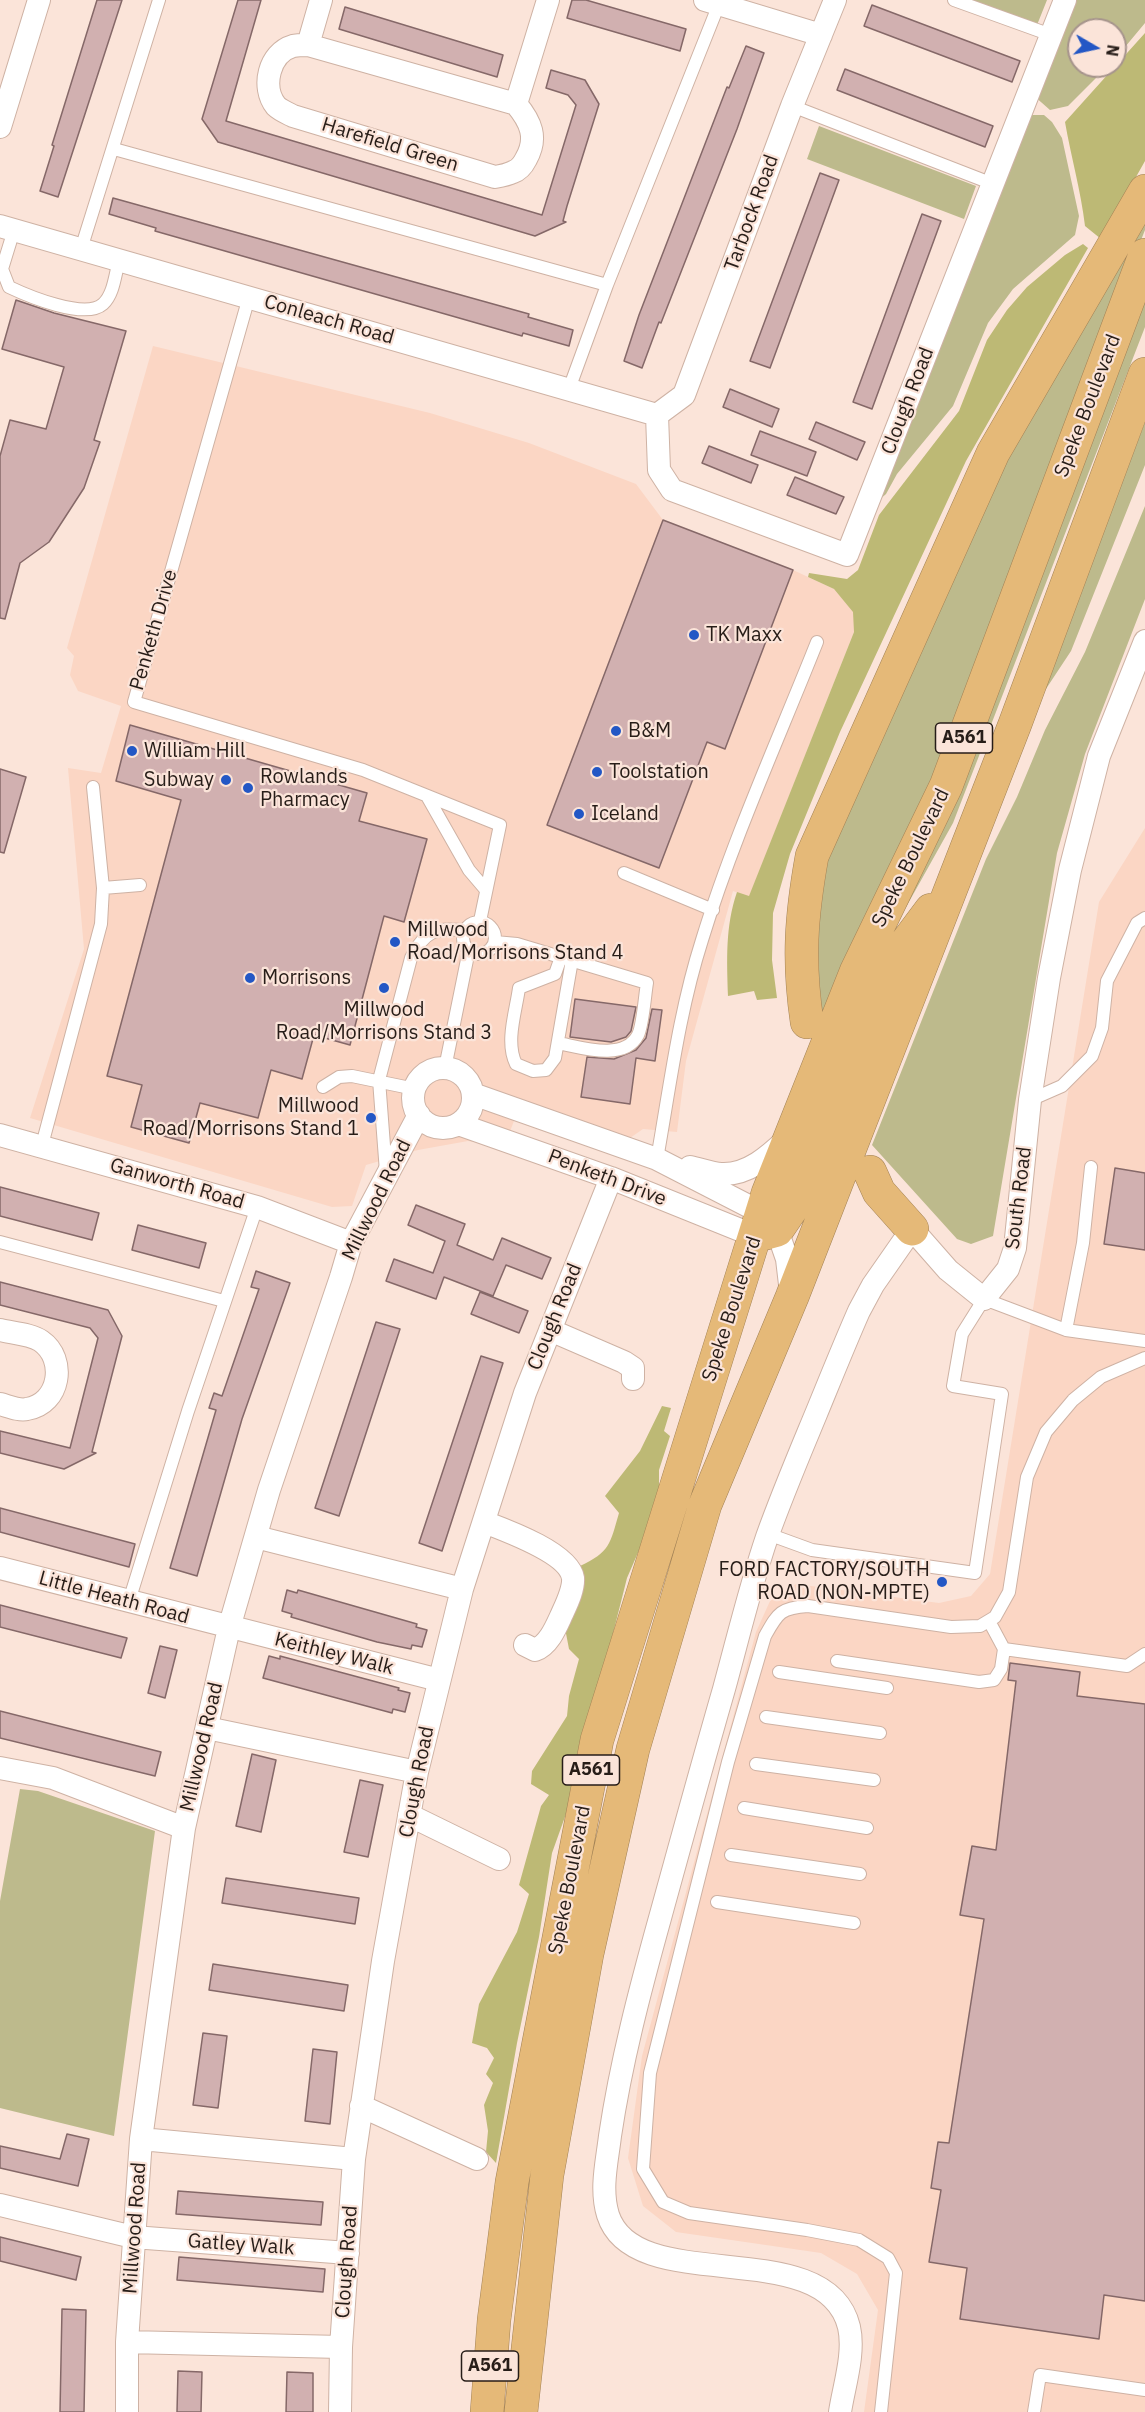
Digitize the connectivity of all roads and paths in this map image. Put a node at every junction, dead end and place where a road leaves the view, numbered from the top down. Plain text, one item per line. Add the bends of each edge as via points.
1 (39, 0) edge
2 (159, 0) edge
3 (321, 0) edge
4 (548, 0) edge
5 (835, 0) edge
6 (954, 0) edge
7 (1065, 0) edge
8 (712, 2) edge
9 (821, 35) junction
10 (1052, 35) junction
11 (308, 45) junction
12 (516, 104) junction
13 (792, 106) junction
14 (0, 127) edge
15 (114, 149) junction
16 (993, 184) junction
17 (1145, 191) edge
18 (7, 228) edge
19 (81, 249) junction
20 (1145, 255) edge
21 (119, 261) junction
22 (607, 285) junction
23 (249, 297) junction
24 (1145, 374) edge
25 (569, 389) junction
26 (657, 415) junction
27 (1145, 641) edge
28 (817, 642) dead end
29 (93, 787) dead end
30 (427, 796) junction
31 (624, 873) dead end
32 (955, 877) junction
33 (140, 885) dead end
34 (103, 888) junction
35 (486, 890) junction
36 (712, 910) junction
37 (1145, 918) edge
38 (480, 921) junction
39 (465, 930) junction
40 (495, 942) junction
41 (469, 950) junction
42 (566, 959) junction
43 (807, 1022) dead end
44 (558, 1043) junction
45 (445, 1068) junction
46 (379, 1080) junction
47 (323, 1086) dead end
48 (415, 1089) junction
49 (473, 1094) junction
50 (1030, 1100) junction
51 (419, 1115) junction
52 (458, 1124) junction
53 (0, 1134) edge
54 (790, 1137) junction
55 (42, 1145) junction
56 (657, 1159) junction
57 (1091, 1167) dead end
58 (870, 1172) dead end
59 (386, 1177) junction
60 (611, 1178) junction
61 (257, 1207) junction
62 (765, 1226) junction
63 (912, 1229) junction
64 (0, 1242) edge
65 (351, 1243) junction
66 (792, 1297) junction
67 (984, 1299) junction
68 (224, 1301) junction
69 (0, 1330) edge
70 (550, 1330) junction
71 (1066, 1330) junction
72 (1145, 1341) edge
73 (1145, 1358) edge
74 (633, 1379) dead end
75 (0, 1404) edge
76 (484, 1522) junction
77 (768, 1534) junction
78 (256, 1537) junction
79 (0, 1568) edge
80 (462, 1589) junction
81 (129, 1601) junction
82 (988, 1621) junction
83 (229, 1628) junction
84 (525, 1645) dead end
85 (1004, 1649) junction
86 (1145, 1654) edge
87 (837, 1661) dead end
88 (779, 1672) dead end
89 (439, 1680) junction
90 (887, 1688) dead end
91 (766, 1716) dead end
92 (207, 1728) junction
93 (880, 1733) dead end
94 (756, 1764) dead end
95 (0, 1768) edge
96 (417, 1773) junction
97 (873, 1780) dead end
98 (744, 1808) dead end
99 (409, 1815) junction
100 (184, 1827) junction
101 (867, 1828) dead end
102 (731, 1855) dead end
103 (499, 1859) dead end
104 (860, 1874) dead end
105 (717, 1902) dead end
106 (854, 1923) dead end
107 (361, 2106) junction
108 (141, 2139) junction
109 (354, 2159) junction
110 (477, 2159) dead end
111 (0, 2205) edge
112 (133, 2237) junction
113 (348, 2253) junction
114 (127, 2342) junction
115 (341, 2347) junction
116 (1145, 2390) edge
117 (127, 2412) edge
118 (340, 2412) edge
119 (486, 2412) edge
120 (521, 2412) edge
121 (840, 2412) edge
122 (881, 2412) edge
123 (1034, 2412) edge

1 - 14 street
2 - 15 lane
3 - 11 street
4 - 12 street
5 - 9 street, Tarbock Road
6 - 10 lane
7 - 10 street, Clough Road
8 - 9 street
8 - 22 lane
9 - 13 street, Tarbock Road
10 - 16 street, Clough Road
11 - 12 street
11 - 12 street, Harefield Green via 282,52 273,64 268,93 278,108 293,116 495,177 514,172 524,164 531,150 533,135 528,118
13 - 16 lane
13 - 26 street, Tarbock Road via 684,395
15 - 19 lane
15 - 22 lane
16 - 26 street, Clough Road via 847,555 672,489 658,470
17 - 43 highway via 993,453 812,856 802,907 800,955
18 - 19 street, Conleach Road
18 - 21 lane via 2,269 9,287 30,297 87,310 102,306 110,295
19 - 21 street, Conleach Road
20 - 54 highway, Speke Boulevard / A561 via 946,786 856,972
21 - 23 street, Conleach Road
22 - 25 lane
23 - 25 street, Conleach Road
23 - 30 lane, Penketh Drive via 134,702 363,770
24 - 32 highway, Speke Boulevard / A561
25 - 26 street, Conleach Road
27 - 50 street, South Road via 1099,756 1070,870
28 - 36 lane
29 - 34 lane
30 - 35 lane via 469,870
30 - 35 lane, Penketh Drive via 501,825
31 - 36 lane
32 - 62 highway, A561 via 898,954 855,1047 794,1205
32 - 66 highway, Speke Boulevard / A561
33 - 34 lane
34 - 55 lane via 101,924
35 - 38 lane, Penketh Drive
36 - 56 lane via 680,1022
37 - 50 lane via 1137,923 1107,981 1102,1028 1092,1056 1062,1086
38 - 39 lane
38 - 40 lane via 494,930
39 - 41 lane via 463,941
39 - 46 lane via 435,930 420,940 411,958
40 - 41 lane via 484,953
40 - 42 lane via 517,944
41 - 45 lane
42 - 44 lane
42 - 44 lane via 555,974 519,987 511,1055 516,1064 533,1071 546,1070 555,1058
42 - 44 lane via 647,983 638,1035 628,1044 617,1050 597,1050
45 - 48 street via 427,1072
45 - 49 street via 464,1076
46 - 47 lane via 339,1077
46 - 48 lane
46 - 59 lane
48 - 51 street
49 - 52 street via 468,1114
49 - 56 street, Penketh Drive
50 - 67 street, South Road via 1015,1248 1008,1269
51 - 52 street, Penketh Drive via 438,1127
51 - 59 street, Millwood Road
52 - 60 street, Penketh Drive
53 - 55 street, Ganworth Road
54 - 56 street, Penketh Drive via 745,1170 722,1174
54 - 62 highway, Speke Boulevard / A561 via 768,1193
55 - 61 street, Ganworth Road
56 - 62 street, Penketh Drive
57 - 71 lane via 1083,1243
58 - 63 highway via 879,1192
59 - 65 street, Millwood Road
60 - 62 street, Penketh Drive
60 - 70 street, Clough Road
61 - 65 street, Ganworth Road
61 - 68 lane
62 - 66 street via 787,1259
62 - 119 highway, Speke Boulevard / A561 via 597,1740 512,2182
63 - 67 street via 948,1270
63 - 77 street via 860,1311
64 - 68 lane
65 - 78 street, Millwood Road
66 - 120 highway, Speke Boulevard / A561 via 705,1504 633,1749 587,1954 547,2175
67 - 71 lane
67 - 77 lane, South Road via 962,1334 953,1386 1002,1394 975,1573 812,1550
68 - 81 lane
69 - 75 street via 40,1340 55,1356 58,1371 55,1386 39,1406 25,1410
70 - 74 street via 624,1362 633,1368
70 - 76 street, Clough Road via 525,1393
71 - 72 lane
73 - 82 lane via 1101,1377 1073,1400 1046,1432 1027,1477 1009,1592 995,1617
76 - 80 street, Clough Road
76 - 84 street via 530,1540 568,1568 573,1577 565,1607 543,1647 535,1650
77 - 121 street via 625,2046 605,2170 605,2201 617,2233 641,2250 788,2277 824,2290 849,2325 848,2366
78 - 80 street
78 - 83 street, Millwood Road
79 - 81 street, Little Heath Road
80 - 89 street, Clough Road
81 - 83 street, Little Heath Road
82 - 85 lane
82 - 122 lane via 980,1626 951,1627 808,1606 778,1614 765,1636 728,1762 650,2073 643,2169 663,2202 689,2213 859,2240 888,2258 896,2273
83 - 89 street, Keithley Walk
83 - 92 street, Millwood Road
85 - 86 lane via 1126,1666
85 - 87 lane via 1001,1669 994,1680 979,1682
88 - 90 lane
89 - 96 street, Clough Road
91 - 93 lane
92 - 96 street
92 - 100 street, Millwood Road
94 - 97 lane
95 - 100 street via 53,1778
96 - 99 street, Clough Road
98 - 101 lane
99 - 103 street
99 - 107 street, Clough Road
100 - 108 street, Millwood Road
102 - 104 lane
105 - 106 lane
107 - 109 street, Clough Road
107 - 110 street
108 - 109 street
108 - 112 street, Millwood Road
109 - 113 street, Clough Road
111 - 112 street, Gatley Walk
112 - 113 street, Gatley Walk
112 - 114 street, Millwood Road
113 - 115 street, Clough Road
114 - 115 street
114 - 117 street, Millwood Road
115 - 118 street, Clough Road
116 - 123 lane via 1040,2376

